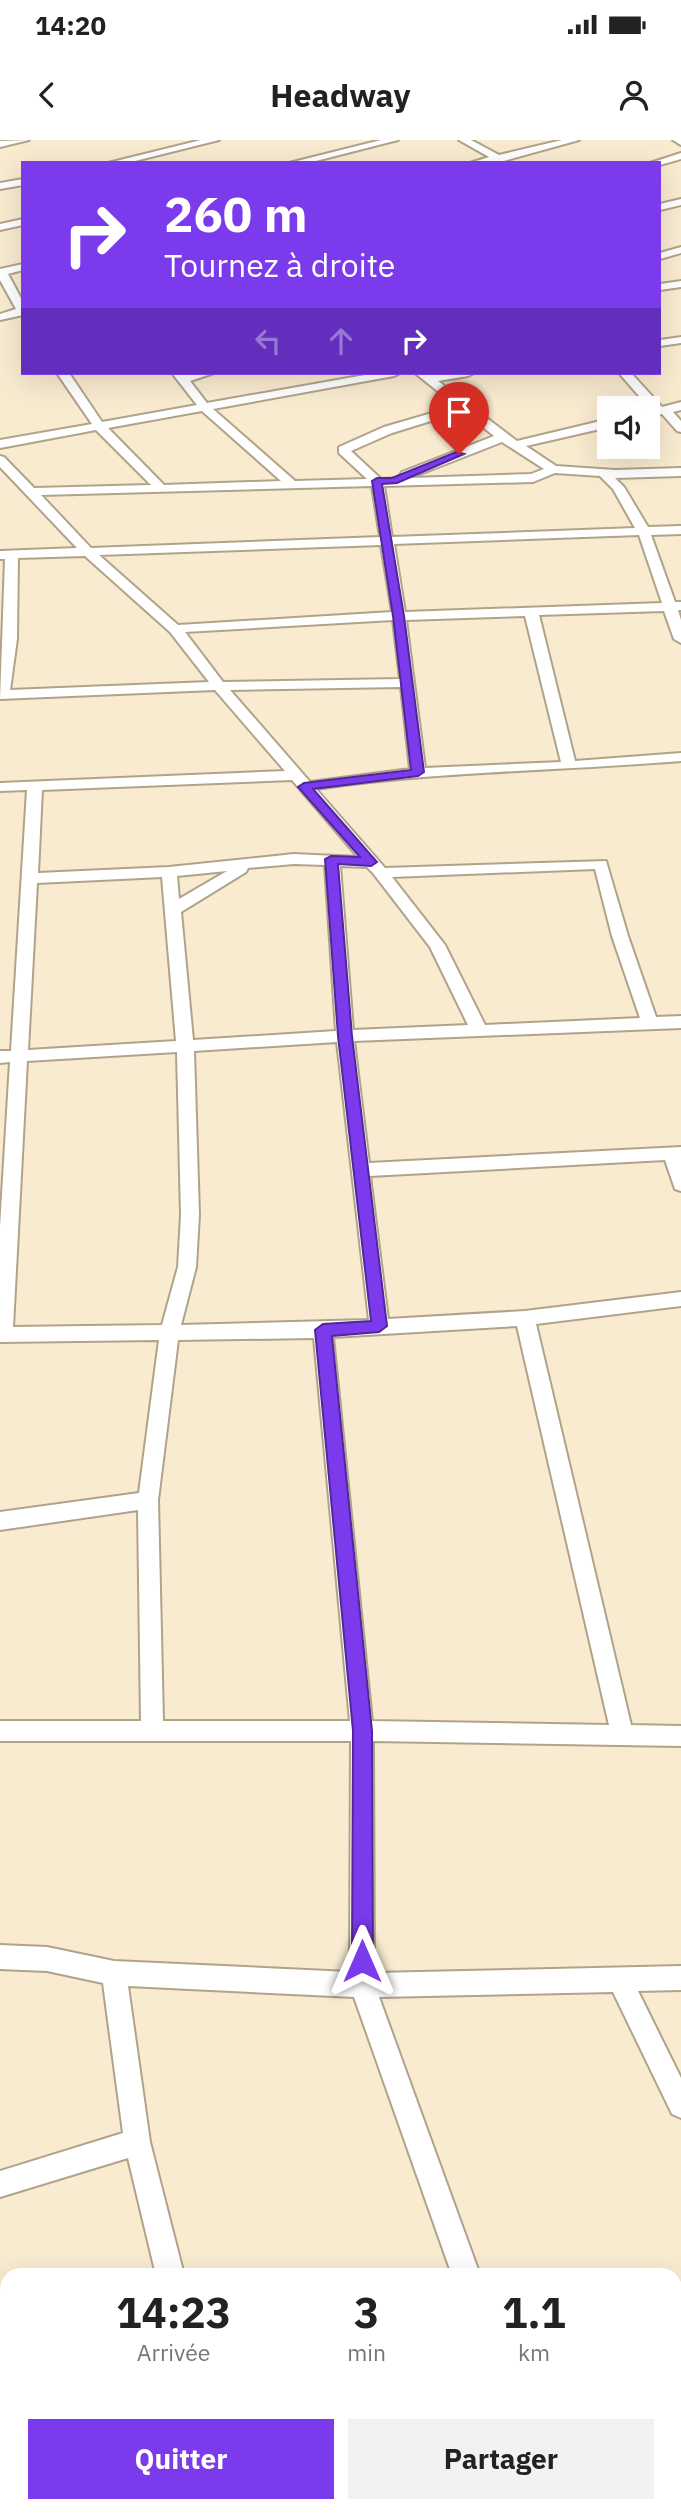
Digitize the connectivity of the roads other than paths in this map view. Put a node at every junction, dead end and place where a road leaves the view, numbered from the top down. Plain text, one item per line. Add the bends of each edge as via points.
1 (24, 140) edge
2 (160, 140) edge
3 (214, 140) edge
4 (393, 140) edge
5 (464, 140) edge
6 (574, 140) edge
7 (5, 142) edge
8 (173, 149) junction
9 (681, 156) edge
10 (153, 159) edge
11 (503, 160) edge
12 (133, 161) edge
13 (306, 161) edge
14 (661, 161) edge
15 (21, 181) edge
16 (0, 186) edge
17 (681, 201) edge
18 (661, 207) edge
19 (21, 222) edge
20 (0, 227) edge
21 (681, 250) edge
22 (0, 256) edge
23 (661, 256) edge
24 (19, 268) edge
25 (1, 272) edge
26 (681, 284) edge
27 (661, 287) edge
28 (21, 308) edge
29 (21, 312) edge
30 (0, 317) edge
31 (680, 341) edge
32 (661, 343) edge
33 (65, 375) edge
34 (383, 375) edge
35 (627, 375) edge
36 (181, 376) edge
37 (425, 376) edge
38 (644, 396) edge
39 (464, 407) junction
40 (681, 407) edge
41 (205, 408) junction
42 (660, 411) edge
43 (660, 414) edge
44 (597, 426) edge
45 (100, 427) junction
46 (681, 428) edge
47 (503, 437) junction
48 (0, 444) edge
49 (514, 445) junction
50 (0, 460) edge
51 (553, 469) junction
52 (681, 472) edge
53 (603, 473) junction
54 (377, 481) junction
55 (394, 481) junction
56 (290, 484) junction
57 (160, 487) junction
58 (30, 492) junction
59 (681, 530) edge
60 (644, 532) junction
61 (387, 541) junction
62 (88, 552) junction
63 (6, 554) edge
64 (675, 606) edge
65 (531, 611) junction
66 (399, 616) junction
67 (174, 628) junction
68 (681, 639) edge
69 (406, 683) junction
70 (219, 686) junction
71 (1, 694) edge
72 (681, 757) edge
73 (569, 766) junction
74 (418, 772) junction
75 (299, 781) junction
76 (35, 786) junction
77 (0, 788) edge
78 (331, 859) junction
79 (252, 863) junction
80 (376, 868) junction
81 (169, 872) junction
82 (30, 878) junction
83 (173, 910) junction
84 (681, 1022) edge
85 (650, 1024) junction
86 (479, 1030) junction
87 (345, 1036) junction
88 (185, 1045) junction
89 (20, 1056) junction
90 (0, 1057) edge
91 (677, 1153) edge
92 (362, 1170) junction
93 (681, 1184) edge
94 (681, 1299) edge
95 (525, 1318) junction
96 (379, 1326) junction
97 (323, 1330) junction
98 (169, 1334) junction
99 (2, 1335) edge
100 (148, 1500) junction
101 (0, 1521) edge
102 (152, 1730) junction
103 (0, 1731) edge
104 (362, 1731) junction
105 (681, 1736) edge
106 (623, 1737) junction
107 (0, 1957) edge
108 (114, 1973) junction
109 (681, 1978) edge
110 (620, 1980) junction
111 (362, 1985) junction
112 (681, 2105) edge
113 (137, 2142) junction
114 (0, 2183) edge
115 (168, 2268) edge
116 (463, 2268) edge

1 - 7 street
2 - 8 street
3 - 8 street
4 - 13 street via 353,154
5 - 11 street
6 - 11 street
8 - 10 street
9 - 14 street
10 - 12 street
15 - 16 street
17 - 18 street
19 - 20 street
21 - 23 street
22 - 24 street
24 - 25 street
25 - 28 street
26 - 27 street
29 - 30 street
31 - 32 street
33 - 45 street
34 - 41 street
35 - 38 street
36 - 41 street
37 - 39 street
39 - 47 street
39 - 54 street via 344,448
40 - 42 street
41 - 45 street
41 - 56 street
43 - 46 street
44 - 49 street
45 - 48 street
45 - 57 street
47 - 49 street
47 - 55 street
49 - 51 street
50 - 58 street
51 - 53 street
51 - 55 street via 533,478
52 - 53 street
53 - 60 street via 618,487
54 - 55 street
54 - 56 street
54 - 61 street
56 - 57 street
57 - 58 street
58 - 62 street
59 - 60 street
60 - 61 street
60 - 64 street
61 - 62 street
61 - 66 street
62 - 63 street
62 - 67 street
63 - 71 street via 10,639
64 - 65 street
64 - 68 street
65 - 66 street
65 - 73 street
66 - 67 street
66 - 69 street
67 - 70 street
69 - 70 street
69 - 74 street
70 - 71 street
70 - 75 street
72 - 73 street
73 - 74 street
74 - 75 street
75 - 76 street
75 - 80 street
76 - 77 street
76 - 82 street
78 - 79 street
78 - 80 street
78 - 87 street
79 - 81 street
79 - 83 street
80 - 85 street via 601,864
80 - 86 street via 437,945
81 - 82 street
81 - 83 street
82 - 89 street
83 - 88 street
84 - 85 street
85 - 86 street
86 - 87 street
87 - 88 street
87 - 92 street
88 - 89 street
88 - 98 street via 190,1228 187,1267
89 - 90 street
89 - 99 street
91 - 92 street
91 - 93 street
92 - 96 street
94 - 95 street
95 - 96 street
95 - 106 street
96 - 97 street
97 - 98 street
97 - 104 street
98 - 99 street
98 - 100 street
100 - 101 street
100 - 102 street
102 - 103 street
102 - 104 street
104 - 106 street
104 - 111 street
105 - 106 street
107 - 108 street via 47,1959
108 - 111 street
108 - 113 street
109 - 110 street
110 - 111 street
110 - 112 street
111 - 116 street
113 - 114 street
113 - 115 street

